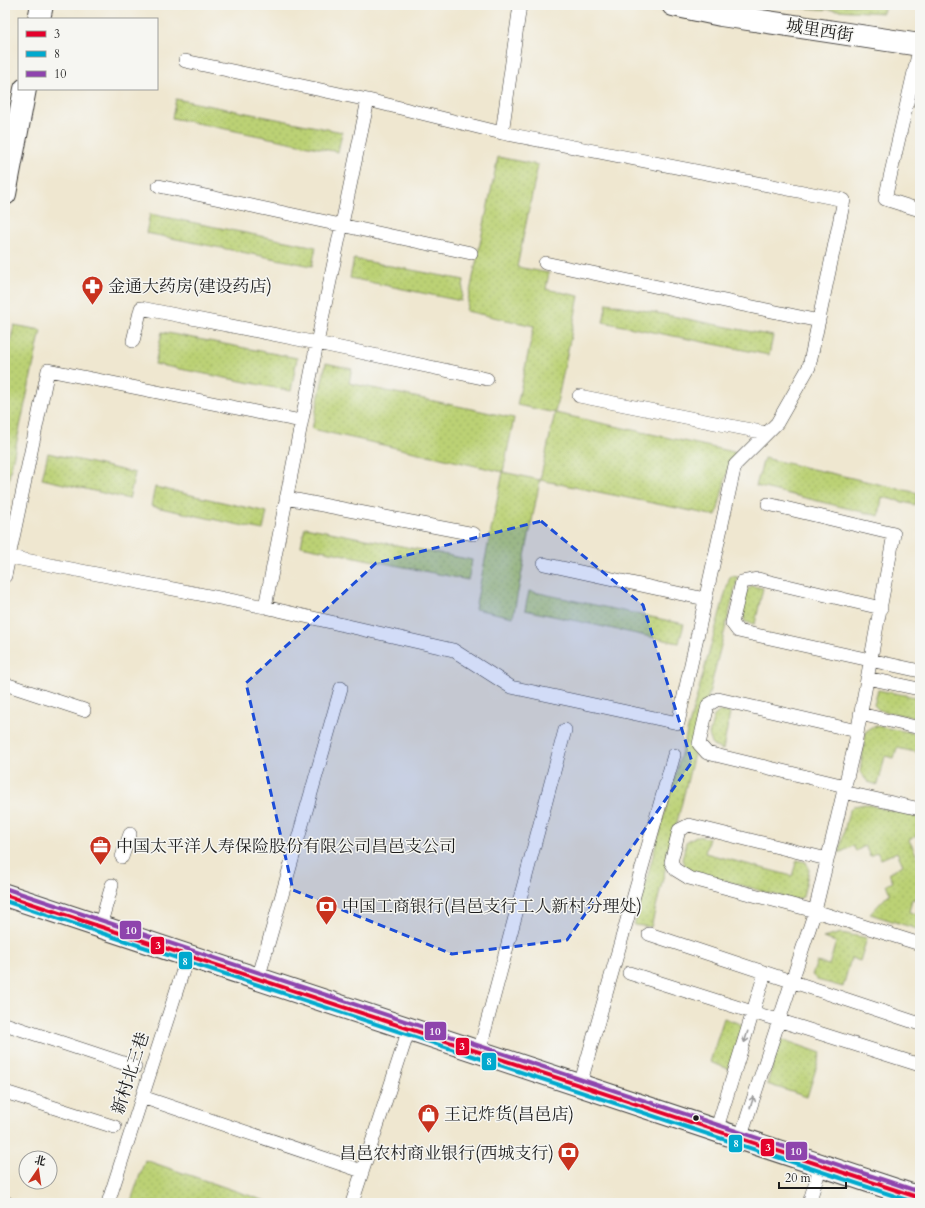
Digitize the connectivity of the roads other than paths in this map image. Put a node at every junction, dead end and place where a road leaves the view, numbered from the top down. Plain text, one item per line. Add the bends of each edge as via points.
1 (42, 5) edge
2 (520, 5) edge
3 (673, 5) edge
4 (722, 10) edge
5 (39, 18) edge
6 (920, 46) edge
7 (185, 61) dead end
8 (25, 90) edge
9 (368, 100) junction
10 (502, 134) junction
11 (159, 186) dead end
12 (5, 194) edge
13 (920, 210) edge
14 (342, 225) junction
15 (471, 253) dead end
16 (545, 263) dead end
17 (819, 321) junction
18 (133, 341) dead end
19 (317, 343) junction
20 (487, 379) dead end
21 (579, 396) dead end
22 (301, 421) junction
23 (766, 434) junction
24 (286, 498) junction
25 (768, 504) dead end
26 (474, 534) dead end
27 (7, 556) edge
28 (544, 564) dead end
29 (5, 576) edge
30 (705, 599) junction
31 (265, 607) junction
32 (880, 608) junction
33 (870, 661) junction
34 (920, 671) edge
35 (867, 678) junction
36 (5, 684) edge
37 (341, 688) dead end
38 (919, 689) edge
39 (84, 710) dead end
40 (860, 714) junction
41 (920, 728) edge
42 (565, 730) dead end
43 (857, 731) junction
44 (674, 755) dead end
45 (844, 789) junction
46 (920, 809) edge
47 (130, 834) dead end
48 (122, 857) dead end
49 (827, 859) junction
50 (112, 886) dead end
51 (5, 895) edge
52 (815, 911) junction
53 (100, 926) junction
54 (649, 934) dead end
55 (920, 944) edge
56 (188, 955) junction
57 (629, 972) dead end
58 (765, 973) junction
59 (258, 979) junction
60 (792, 982) junction
61 (754, 1012) junction
62 (779, 1020) junction
63 (5, 1024) edge
64 (920, 1024) edge
65 (409, 1029) junction
66 (479, 1052) junction
67 (920, 1065) edge
68 (135, 1067) dead end
69 (580, 1086) junction
70 (5, 1092) edge
71 (142, 1097) junction
72 (115, 1127) dead end
73 (716, 1131) junction
74 (740, 1139) junction
75 (821, 1165) junction
76 (362, 1171) junction
77 (920, 1198) edge
78 (108, 1203) edge
79 (352, 1203) edge
80 (809, 1203) edge

1 - 5 street
2 - 10 lane
3 - 4 street, 城里西街
4 - 6 street, 城里西街
6 - 13 lane via 885,199
7 - 9 lane
8 - 12 street
9 - 10 lane
9 - 14 lane
10 - 17 lane via 844,200
11 - 14 lane
14 - 15 lane
14 - 19 lane
16 - 17 lane
17 - 23 lane via 809,367 777,423
18 - 19 lane via 141,308
19 - 20 lane
19 - 22 lane
21 - 23 lane
22 - 24 lane
22 - 27 lane via 48,370
23 - 30 lane via 736,465
24 - 26 lane
24 - 31 lane
25 - 32 lane via 894,534
27 - 29 lane
27 - 31 lane
28 - 30 lane
30 - 31 lane via 678,723 511,687 453,650
32 - 33 lane
32 - 33 lane via 758,579 742,582 732,623 738,630
33 - 34 lane
33 - 35 lane
35 - 38 lane
35 - 40 lane
36 - 39 lane
37 - 59 lane
40 - 41 lane
40 - 43 lane
42 - 66 lane
43 - 45 lane
43 - 45 lane via 718,699 708,705 699,744 707,753
44 - 69 lane
45 - 46 lane
45 - 49 lane
47 - 48 lane
49 - 52 lane
49 - 52 lane via 689,825 679,830 671,862 676,870 689,878
50 - 53 lane
51 - 53 street
52 - 55 lane
52 - 60 lane
53 - 56 street
54 - 58 lane
56 - 59 street
56 - 71 lane, 新村北三巷
57 - 61 lane
58 - 60 lane
58 - 61 lane
59 - 65 street
60 - 62 lane
60 - 64 lane
61 - 62 lane
61 -> 73 lane
62 - 67 lane
74 -> 62 lane
63 - 68 lane
65 - 66 street
65 - 76 lane
66 - 69 street
69 - 73 street
70 - 72 lane
71 - 76 lane
71 - 78 lane, 新村北三巷
73 - 74 street
74 - 75 street
75 - 77 street
75 - 80 lane
76 - 79 lane

